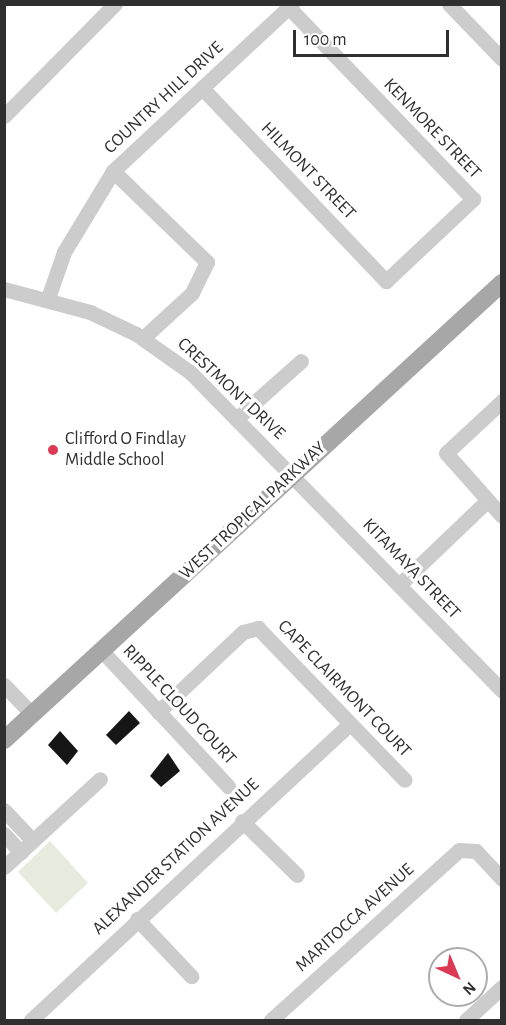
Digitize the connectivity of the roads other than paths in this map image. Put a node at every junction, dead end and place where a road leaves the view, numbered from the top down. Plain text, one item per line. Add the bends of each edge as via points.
1 (115, 4) edge
2 (449, 4) edge
3 (291, 6) edge
4 (501, 58) edge
5 (202, 88) junction
6 (4, 116) edge
7 (113, 171) junction
8 (386, 281) joint
9 (501, 283) edge
10 (4, 289) edge
11 (48, 298) junction
12 (143, 338) junction
13 (301, 361) dead end
14 (501, 401) edge
15 (236, 419) junction
16 (293, 474) junction
17 (487, 501) junction
18 (501, 516) edge
19 (399, 585) junction
20 (102, 651) junction
21 (4, 685) edge
22 (501, 692) edge
23 (158, 712) junction
24 (32, 714) junction
25 (350, 724) junction
26 (4, 740) edge
27 (100, 779) dead end
28 (405, 780) dead end
29 (228, 786) dead end
30 (4, 810) edge
31 (242, 821) junction
32 (4, 834) edge
33 (33, 841) junction
34 (21, 852) junction
35 (4, 867) edge
36 (297, 875) dead end
37 (501, 879) edge
38 (137, 919) junction
39 (191, 976) dead end
40 (501, 987) edge
41 (49, 1015) edge
42 (31, 1020) edge
43 (271, 1020) edge
44 (466, 1020) edge

1 - 6 street
2 - 4 street
3 - 5 street, COUNTRY HILL DRIVE
3 - 8 street, KENMORE STREET via 473,200
5 - 7 street, COUNTRY HILL DRIVE
5 - 8 street, HILMONT STREET
7 - 11 street, COUNTRY HILL DRIVE via 64,252
7 - 12 street via 207,262 192,293
9 - 16 main road, WEST TROPICAL PARKWAY
10 - 11 street, CRESTMONT DRIVE
11 - 12 street, CRESTMONT DRIVE
12 - 15 street, CRESTMONT DRIVE via 191,373
13 - 15 street
14 - 17 street via 446,453
15 - 16 street, CRESTMONT DRIVE
16 - 19 street, KITAMAYA STREET
16 - 20 main road, WEST TROPICAL PARKWAY
17 - 18 street
17 - 19 street
19 - 22 street, KITAMAYA STREET
20 - 23 street, RIPPLE CLOUD COURT
20 - 24 main road, WEST TROPICAL PARKWAY
21 - 24 street
23 - 25 street, CAPE CLAIRMONT COURT via 243,632 254,628 265,632
23 - 29 street, RIPPLE CLOUD COURT
24 - 26 main road, WEST TROPICAL PARKWAY
25 - 28 street, CAPE CLAIRMONT COURT
25 - 31 street, ALEXANDER STATION AVENUE
27 - 33 street
30 - 33 street
31 - 36 street
31 - 38 street, ALEXANDER STATION AVENUE
32 - 34 street
33 - 34 street
34 - 35 street
37 - 43 street, MARITOCCA AVENUE via 481,855 468,849 455,853
38 - 39 street
38 - 41 street, ALEXANDER STATION AVENUE
40 - 44 street
41 - 42 street, ALEXANDER STATION AVENUE

